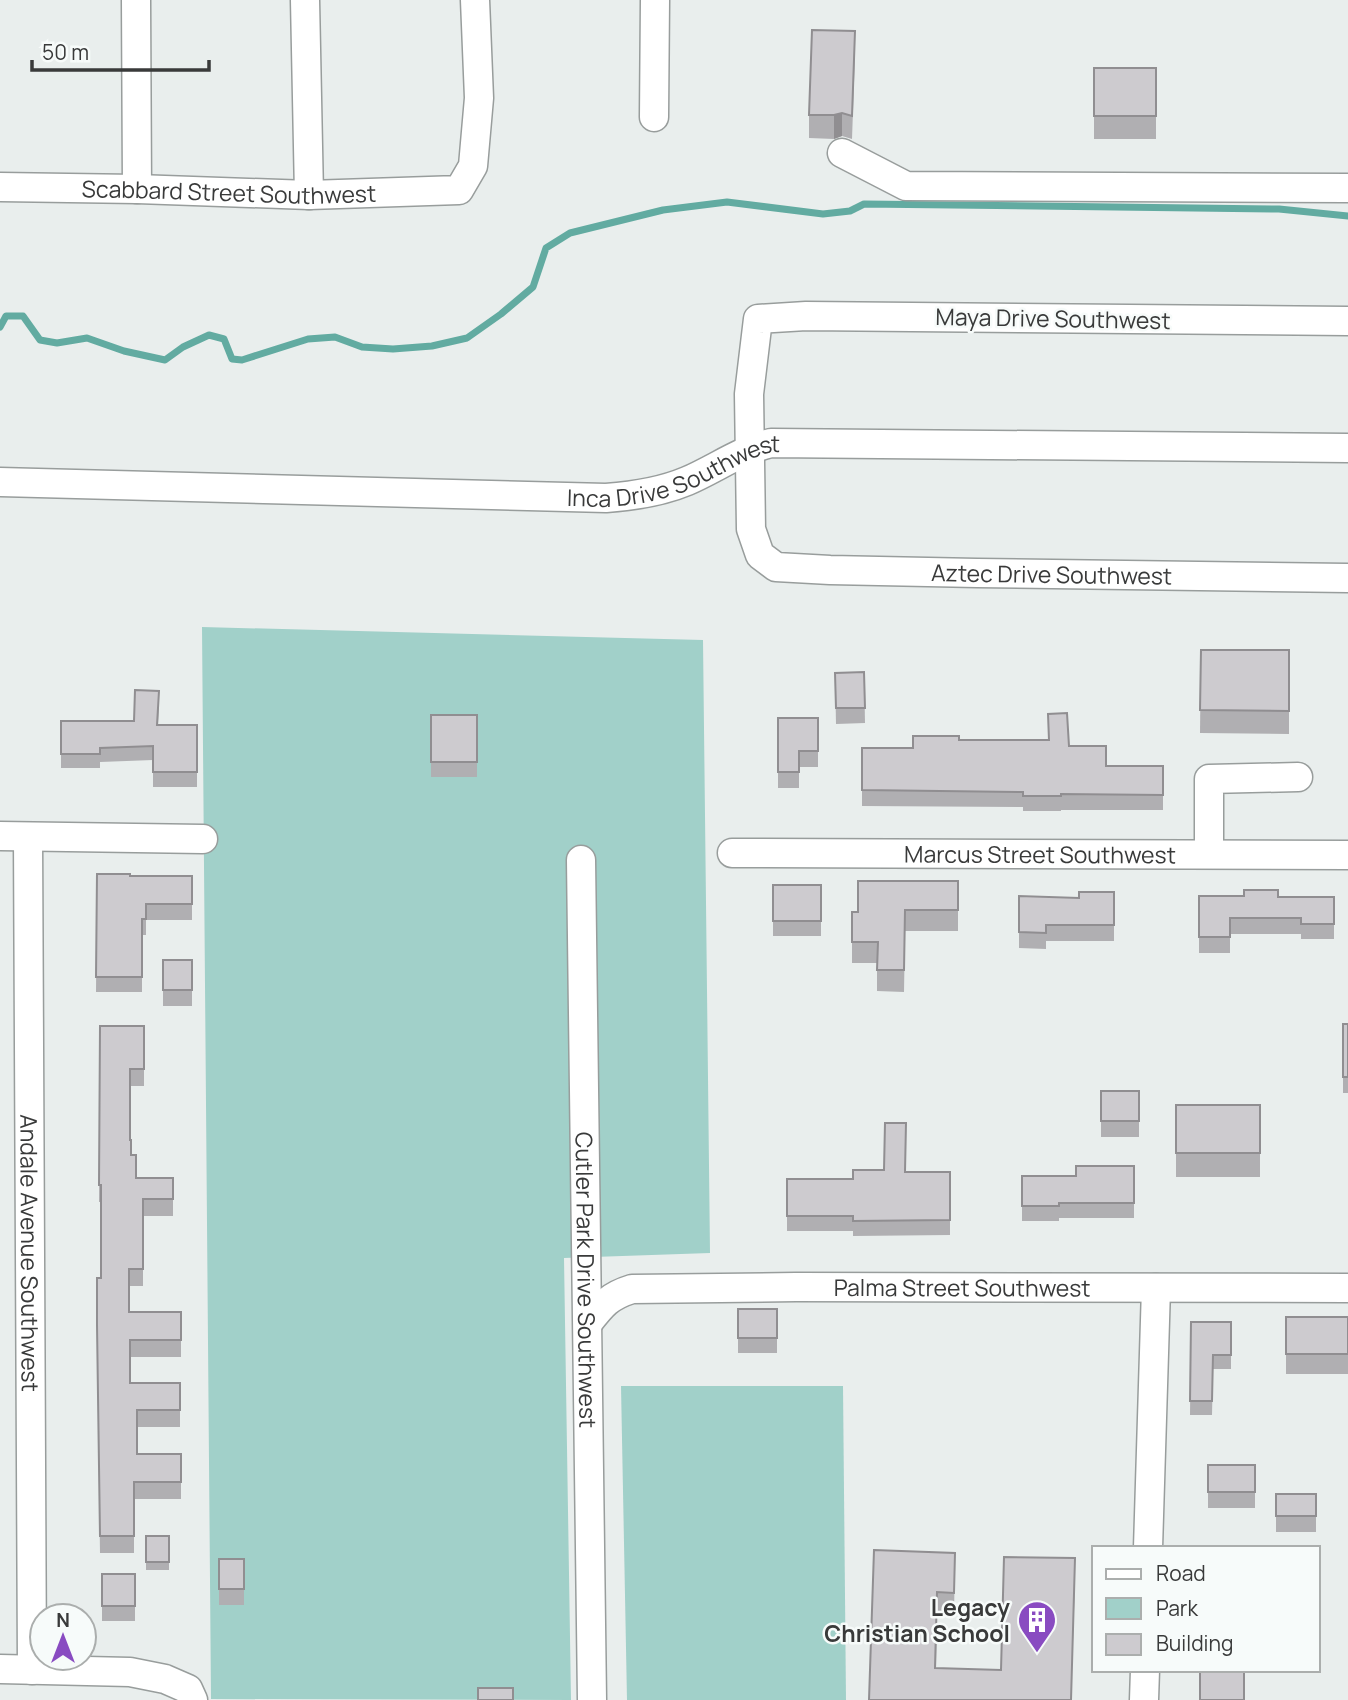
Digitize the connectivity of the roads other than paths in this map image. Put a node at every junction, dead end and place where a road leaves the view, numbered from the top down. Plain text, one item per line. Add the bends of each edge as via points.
1 (136, 0) edge
2 (305, 0) edge
3 (475, 0) edge
4 (655, 0) edge
5 (654, 117) dead end
6 (842, 153) dead end
7 (0, 187) edge
8 (1348, 188) edge
9 (137, 189) junction
10 (309, 195) junction
11 (1348, 321) edge
12 (1348, 448) edge
13 (750, 449) junction
14 (0, 482) edge
15 (1348, 578) edge
16 (1297, 777) dead end
17 (14, 837) edge
18 (203, 839) dead end
19 (732, 853) dead end
20 (1209, 853) junction
21 (1348, 855) edge
22 (581, 860) dead end
23 (1156, 1288) junction
24 (1348, 1288) edge
25 (588, 1323) junction
26 (1148, 1546) edge
27 (31, 1602) edge
28 (0, 1669) edge
29 (28, 1670) edge
30 (98, 1671) edge
31 (1145, 1672) edge
32 (190, 1695) edge
33 (592, 1700) edge
34 (1144, 1700) edge

1 - 9 street
2 - 10 street
3 - 10 street, Scabbard Street Southwest via 479,98 473,166 459,190
4 - 5 street
6 - 8 street via 906,186
7 - 9 street, Scabbard Street Southwest
9 - 10 street, Scabbard Street Southwest
11 - 13 street, Maya Drive Southwest via 758,319 749,394
12 - 13 street, Inca Drive Southwest via 771,443
13 - 14 street, Inca Drive Southwest via 685,482 634,496 606,498
13 - 15 street, Aztec Drive Southwest via 751,529 760,555 776,567
16 - 20 street via 1209,779
17 - 18 street
17 - 27 street, Andale Avenue Southwest
19 - 20 street, Marcus Street Southwest
20 - 21 street, Marcus Street Southwest
22 - 25 street, Cutler Park Drive Southwest
23 - 24 street, Palma Street Southwest
23 - 25 street, Palma Street Southwest via 632,1289 605,1302
23 - 26 street
25 - 33 street, Cutler Park Drive Southwest
28 - 29 street
30 - 32 street via 165,1679
31 - 34 street

